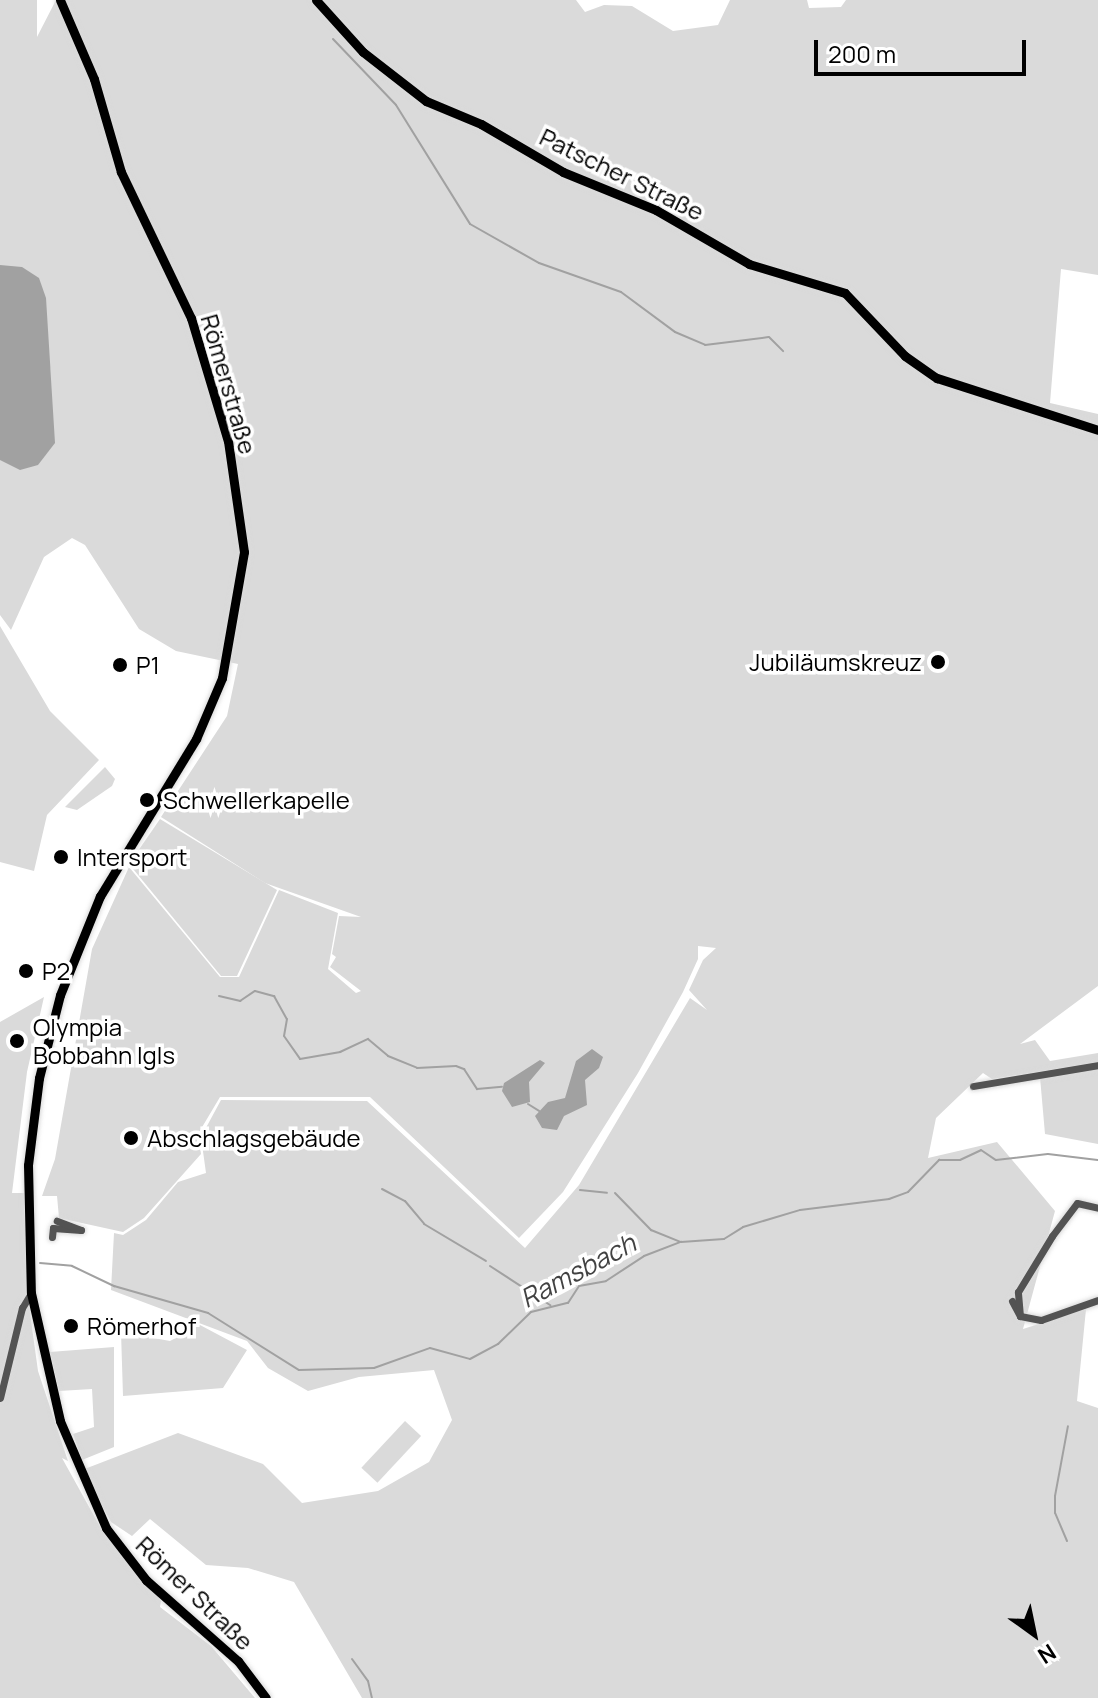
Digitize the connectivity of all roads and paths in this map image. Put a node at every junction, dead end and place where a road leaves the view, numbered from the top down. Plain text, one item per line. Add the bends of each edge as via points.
1 (60, 0) edge
2 (316, 0) edge
3 (1098, 430) edge
4 (1098, 1065) edge
5 (973, 1086) dead end
6 (1098, 1208) edge
7 (57, 1221) dead end
8 (52, 1237) dead end
9 (31, 1293) junction
10 (1098, 1300) edge
11 (1012, 1301) dead end
12 (1020, 1316) junction
13 (0, 1398) edge
14 (78, 1472) joint
15 (266, 1698) edge

1 - 9 main road, Römerstraße via 94,79 121,172 191,318 228,441 244,552 222,678 196,739 100,896 60,995 39,1078 29,1152
2 - 3 main road, Patscher Straße via 363,52 426,101 491,129 563,172 656,210 749,264 845,293 905,356 937,378
4 - 5 street
6 - 12 street via 1077,1203 1060,1225 1020,1287
7 - 8 street via 81,1230 53,1228
9 - 13 street via 18,1322
9 - 14 main road, Römerstraße via 51,1393
10 - 12 street via 1043,1320
11 - 12 street
14 - 15 main road, Römer Straße via 126,1557 238,1661

